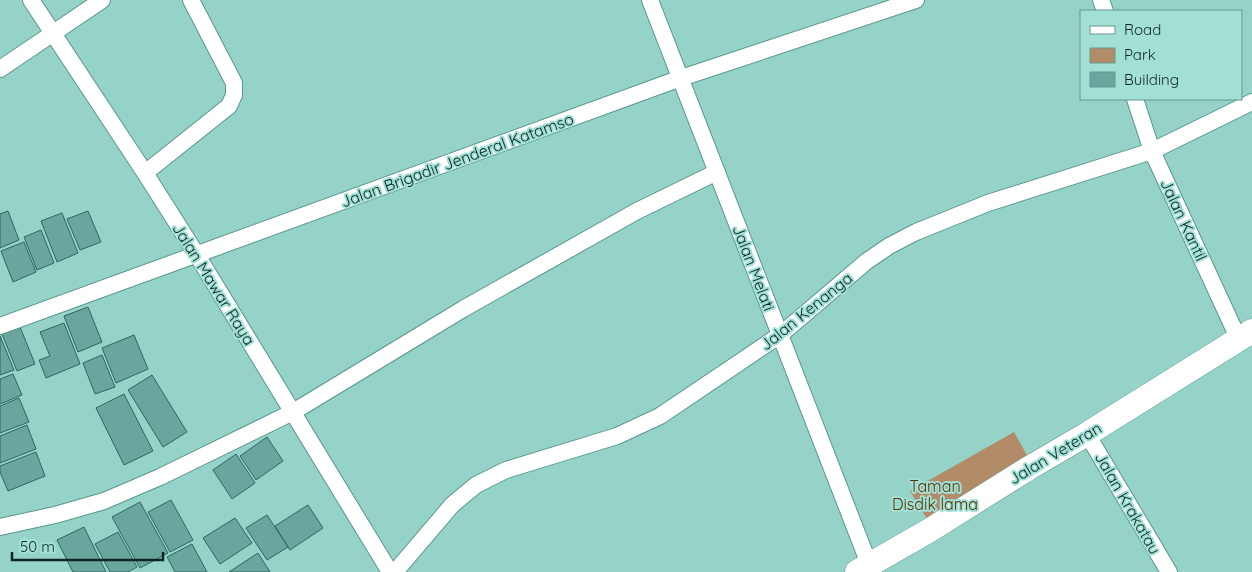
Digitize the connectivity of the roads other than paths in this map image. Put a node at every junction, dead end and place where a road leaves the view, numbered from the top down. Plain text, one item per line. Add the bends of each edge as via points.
1 (30, 0) edge
2 (102, 0) edge
3 (191, 0) edge
4 (650, 0) edge
5 (916, 0) edge
6 (53, 34) junction
7 (0, 69) edge
8 (681, 78) junction
9 (1135, 100) edge
10 (1252, 102) edge
11 (1152, 151) junction
12 (717, 172) junction
13 (145, 173) junction
14 (197, 255) junction
15 (0, 326) edge
16 (780, 335) junction
17 (1245, 336) edge
18 (293, 412) junction
19 (1088, 434) junction
20 (0, 527) edge
21 (863, 568) edge
22 (390, 572) edge
23 (395, 572) edge
24 (1168, 572) edge

1 - 6 street, Jalan Mawar Raya
2 - 6 street
3 - 13 street via 234,83 234,95 229,106
4 - 8 street, Jalan Melati
5 - 8 street, Jalan Brigadir Jenderal Katamso
6 - 7 street
6 - 13 street, Jalan Mawar Raya
8 - 12 street, Jalan Melati
8 - 14 street, Jalan Brigadir Jenderal Katamso
9 - 11 street, Jalan Kantil
10 - 11 street, Jalan Kenanga
11 - 16 street, Jalan Kenanga via 988,203 916,232 867,261
11 - 17 street, Jalan Kantil
12 - 16 street, Jalan Melati
12 - 18 street via 619,220
13 - 14 street, Jalan Mawar Raya
14 - 15 street, Jalan Brigadir Jenderal Katamso
14 - 18 street, Jalan Mawar Raya
16 - 21 street, Jalan Melati
16 - 23 street, Jalan Kenanga via 660,416 617,436 506,470 476,485 452,505
17 - 19 main road, Jalan Veteran
18 - 20 street via 104,501
18 - 22 street, Jalan Mawar Raya
19 - 21 main road, Jalan Veteran
19 - 24 street, Jalan Krakatau

